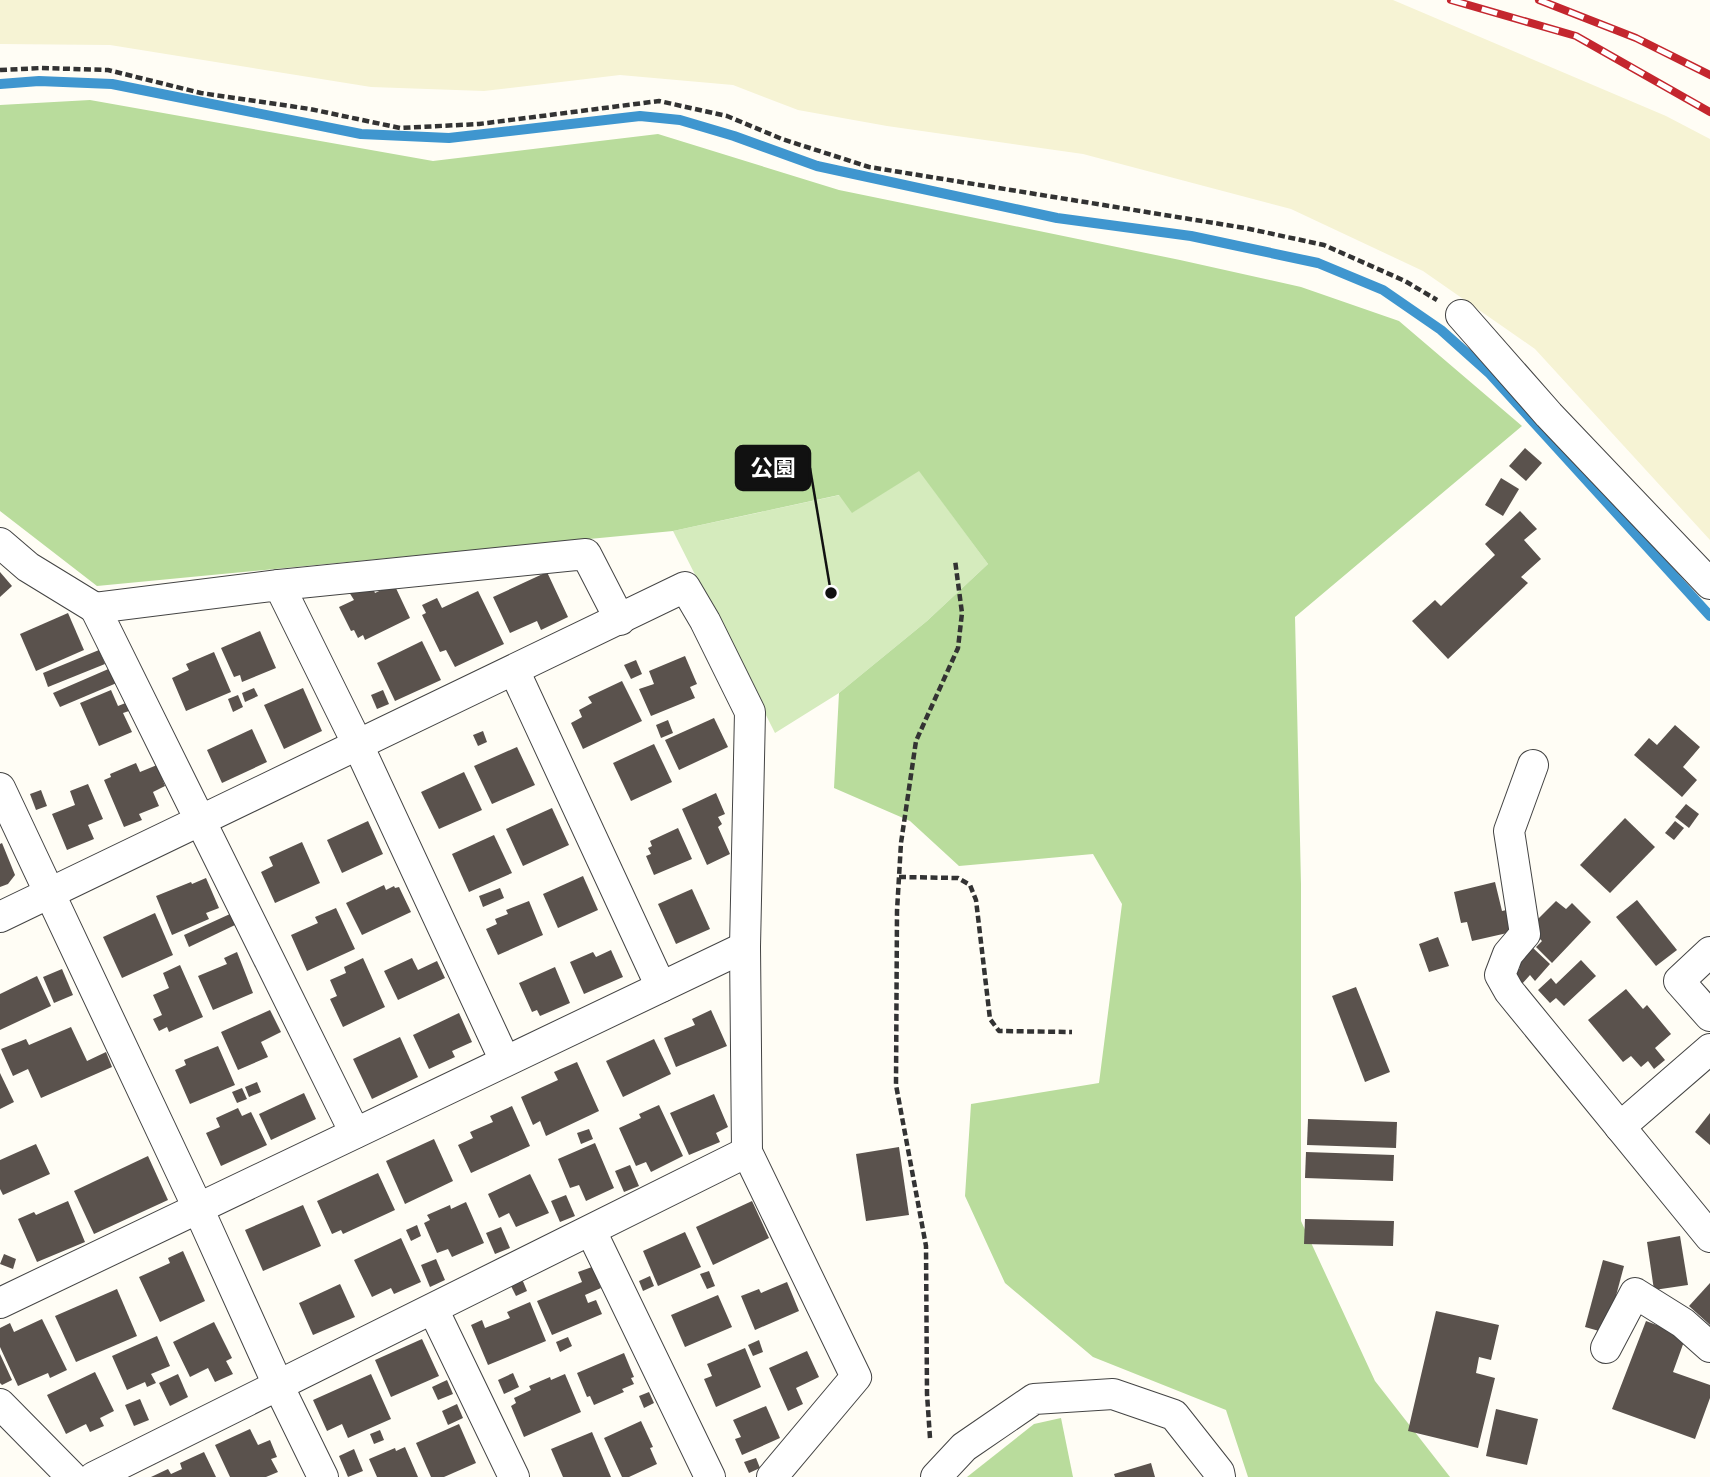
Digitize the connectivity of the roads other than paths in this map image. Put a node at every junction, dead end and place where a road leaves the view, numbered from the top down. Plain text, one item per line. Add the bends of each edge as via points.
1 (1461, 315) road end
2 (0, 543) edge
3 (1710, 583) edge
4 (279, 585) junction
5 (95, 608) junction
6 (620, 620) junction
7 (514, 670) junction
8 (358, 745) junction
9 (1533, 765) dead end
10 (0, 788) edge
11 (200, 821) junction
12 (49, 893) junction
13 (0, 917) edge
14 (745, 947) junction
15 (1710, 952) edge
16 (661, 987) junction
17 (1710, 1016) edge
18 (1710, 1049) edge
19 (505, 1061) junction
20 (1620, 1127) junction
21 (355, 1133) junction
22 (747, 1152) junction
23 (198, 1208) junction
24 (591, 1231) junction
25 (1710, 1237) edge
26 (0, 1303) edge
27 (433, 1309) junction
28 (1710, 1347) edge
29 (1606, 1348) dead end
30 (278, 1385) junction
31 (0, 1404) edge
32 (933, 1463) edge
33 (72, 1477) edge
34 (94, 1477) edge
35 (323, 1477) edge
36 (514, 1477) edge
37 (710, 1477) edge
38 (772, 1477) edge
39 (1220, 1477) edge

1 - 3 street via 1549,415
2 - 5 street
4 - 5 street
4 - 6 street via 586,554
4 - 8 street
5 - 11 street
6 - 7 street
6 - 14 street via 685,587 750,712
7 - 8 street
7 - 16 street
8 - 11 street
8 - 19 street
9 - 20 street via 1509,831 1525,934 1508,954 1500,975
10 - 12 street
11 - 12 street
11 - 21 street
12 - 13 street
12 - 23 street
14 - 16 street
14 - 22 street
15 - 17 street via 1679,981
16 - 19 street
18 - 20 street
19 - 21 street
20 - 25 street
21 - 23 street
22 - 24 street
22 - 38 street via 856,1377
23 - 26 street
23 - 30 street
24 - 27 street
24 - 37 street
27 - 30 street
27 - 36 street
28 - 29 street via 1683,1323 1635,1293
30 - 34 street
30 - 35 street
31 - 33 street
32 - 39 street via 1034,1399 1114,1394 1174,1415

